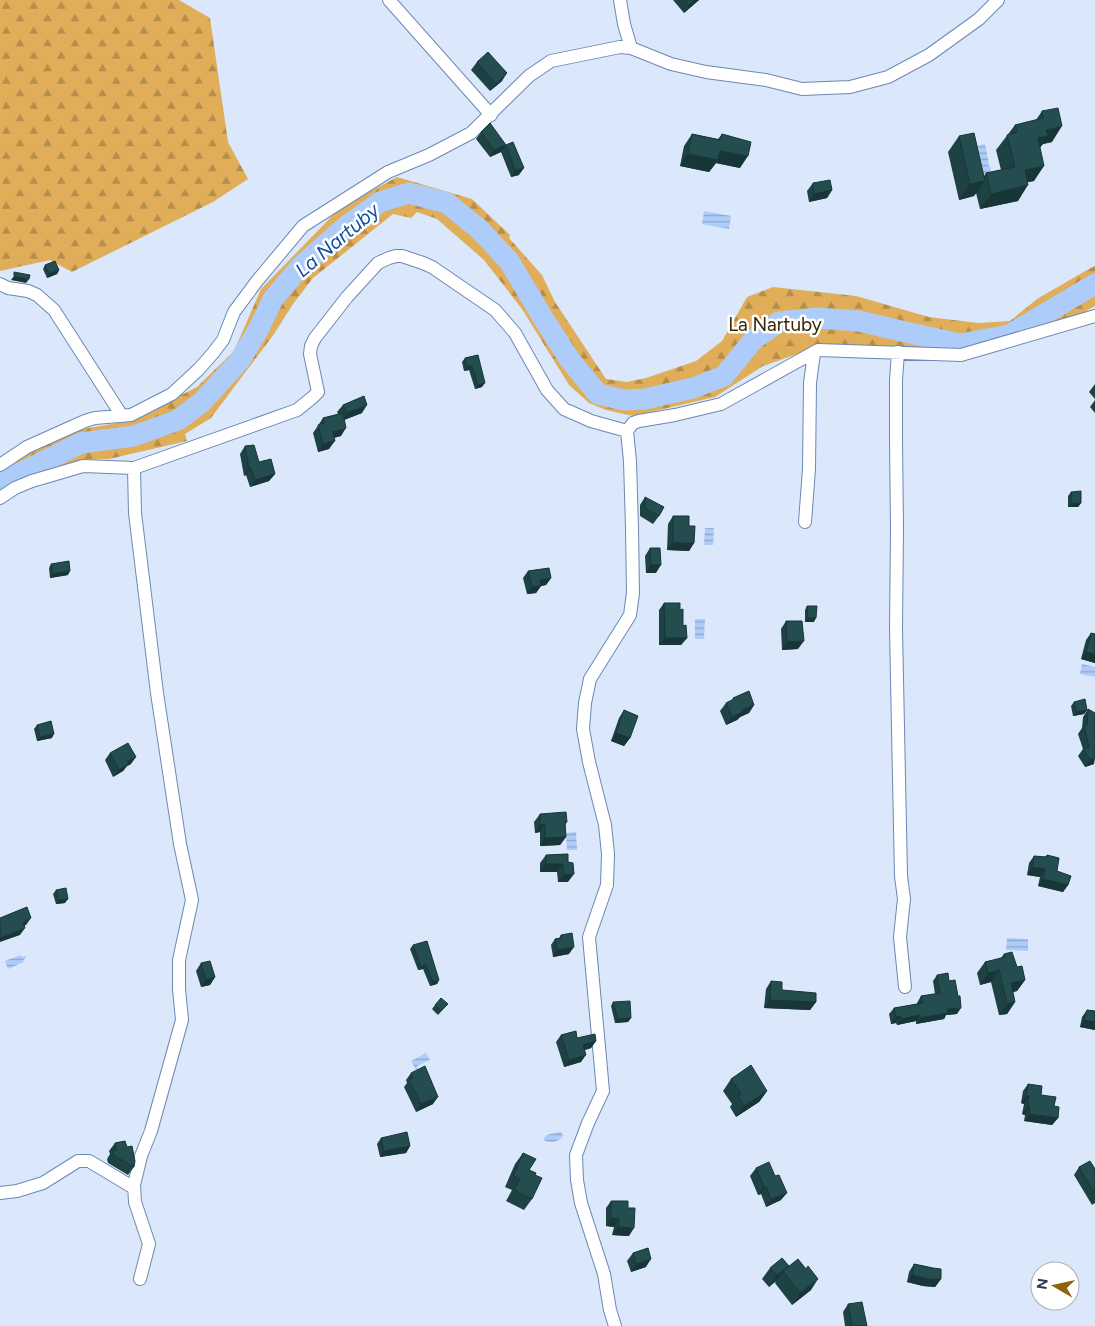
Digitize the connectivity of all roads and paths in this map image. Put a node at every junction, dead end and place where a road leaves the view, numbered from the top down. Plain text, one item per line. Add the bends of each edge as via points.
1 (389, 0) edge
2 (620, 0) edge
3 (998, 0) edge
4 (631, 48) junction
5 (491, 115) junction
6 (0, 284) edge
7 (1095, 316) edge
8 (898, 352) junction
9 (814, 353) junction
10 (122, 416) junction
11 (626, 431) junction
12 (0, 465) edge
13 (134, 468) junction
14 (0, 498) edge
15 (805, 522) dead end
16 (905, 987) dead end
17 (134, 1188) junction
18 (0, 1193) edge
19 (140, 1279) dead end
20 (615, 1326) edge

1 - 5 street
2 - 4 street
3 - 4 street via 979,19 929,55 888,77 850,87 802,89 766,80 706,72 671,64
4 - 5 street via 620,47 551,61 529,76
5 - 10 street via 472,133 388,172 303,226 257,280 234,312 223,340 199,369 172,394 132,415
6 - 10 street via 38,295 54,310
7 - 8 street via 961,355
8 - 9 street via 818,350
8 - 16 street via 896,629 900,856 904,899 900,936
9 - 11 street via 721,404 638,421
9 - 15 street
10 - 12 street via 85,421 27,447
11 - 13 street via 564,409 547,390 515,333 495,310 423,263 396,256 374,267 315,338 310,354 318,392 313,397 296,410
11 - 20 street via 632,528 630,615 590,680 583,729 605,824 608,854 607,886 589,938 603,1091 576,1155 581,1204 604,1274
13 - 14 street via 83,466 32,481
13 - 17 street via 135,513 157,693 192,900 179,960 182,1020
17 - 18 street via 90,1161 78,1161 43,1183
17 - 19 street via 135,1202 149,1244

